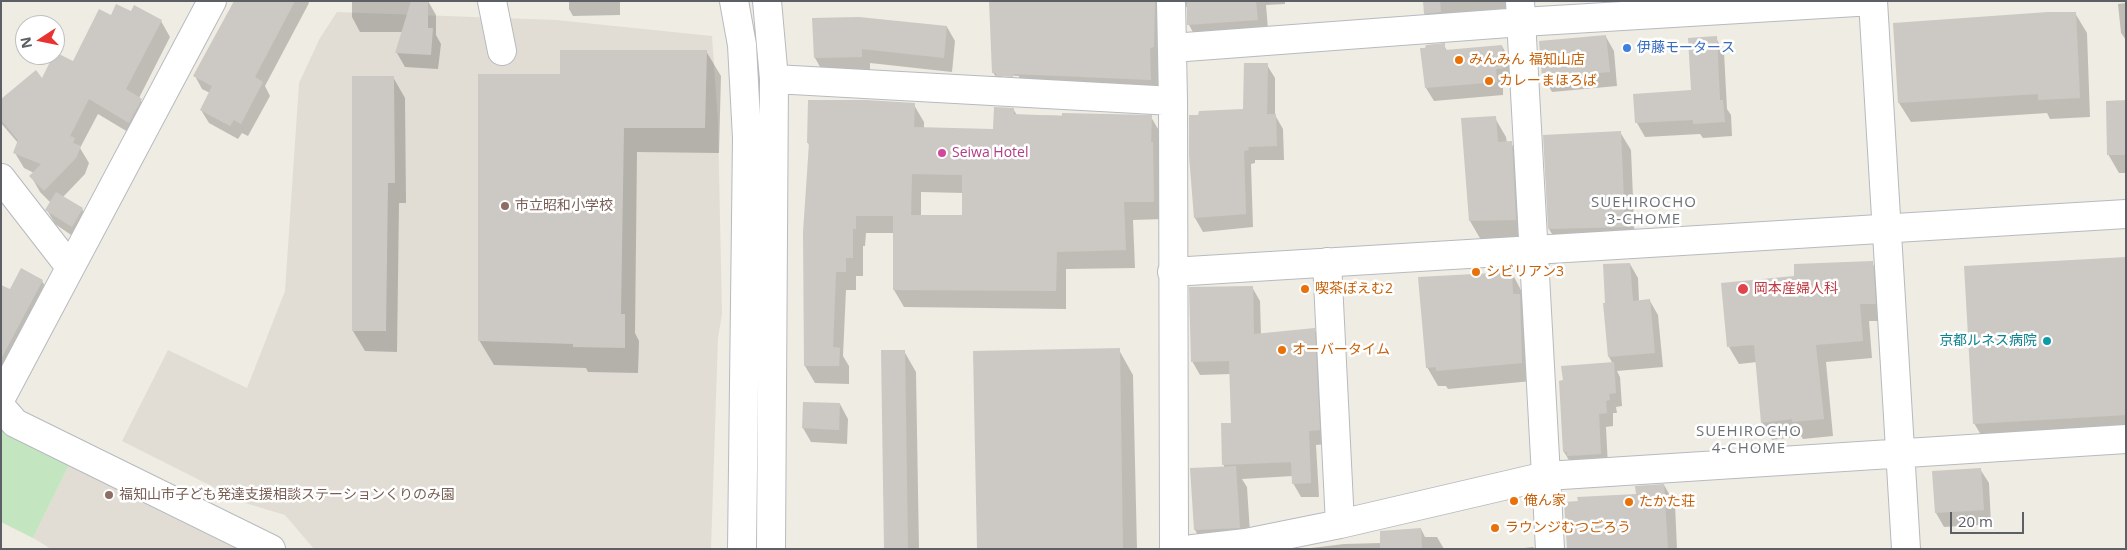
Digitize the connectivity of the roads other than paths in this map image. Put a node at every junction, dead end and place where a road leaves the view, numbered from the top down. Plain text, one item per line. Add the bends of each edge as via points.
1 (212, 1) edge
2 (492, 1) edge
3 (734, 1) edge
4 (767, 1) edge
5 (1171, 1) edge
6 (1521, 12) edge
7 (1172, 48) junction
8 (502, 51) dead end
9 (774, 79) junction
10 (1173, 101) junction
11 (1, 178) edge
12 (2126, 214) edge
13 (1886, 228) junction
14 (1534, 249) junction
15 (1327, 262) junction
16 (70, 267) junction
17 (1172, 272) junction
18 (1, 398) edge
19 (1, 407) edge
20 (2126, 439) edge
21 (1901, 454) junction
22 (1546, 476) junction
23 (1340, 524) junction
24 (271, 549) edge
25 (742, 549) edge
26 (770, 549) edge
27 (1174, 549) edge
28 (1193, 549) edge
29 (1550, 549) edge
30 (1906, 549) edge

1 - 16 street
2 - 8 street
3 - 25 street via 742,45 746,138
4 - 9 street
5 - 7 street
6 - 7 street
6 - 13 street via 1873,1
6 - 14 street
7 - 10 street
9 - 10 street
9 - 26 street
10 - 17 street
11 - 16 street
12 - 13 street
13 - 14 street
13 - 21 street
14 - 15 street
14 - 22 street
15 - 17 street
15 - 23 street
16 - 18 street
17 - 27 street
19 - 24 street via 15,423
20 - 21 street
21 - 22 street
21 - 30 street
22 - 23 street
22 - 29 street
23 - 28 street via 1246,543

